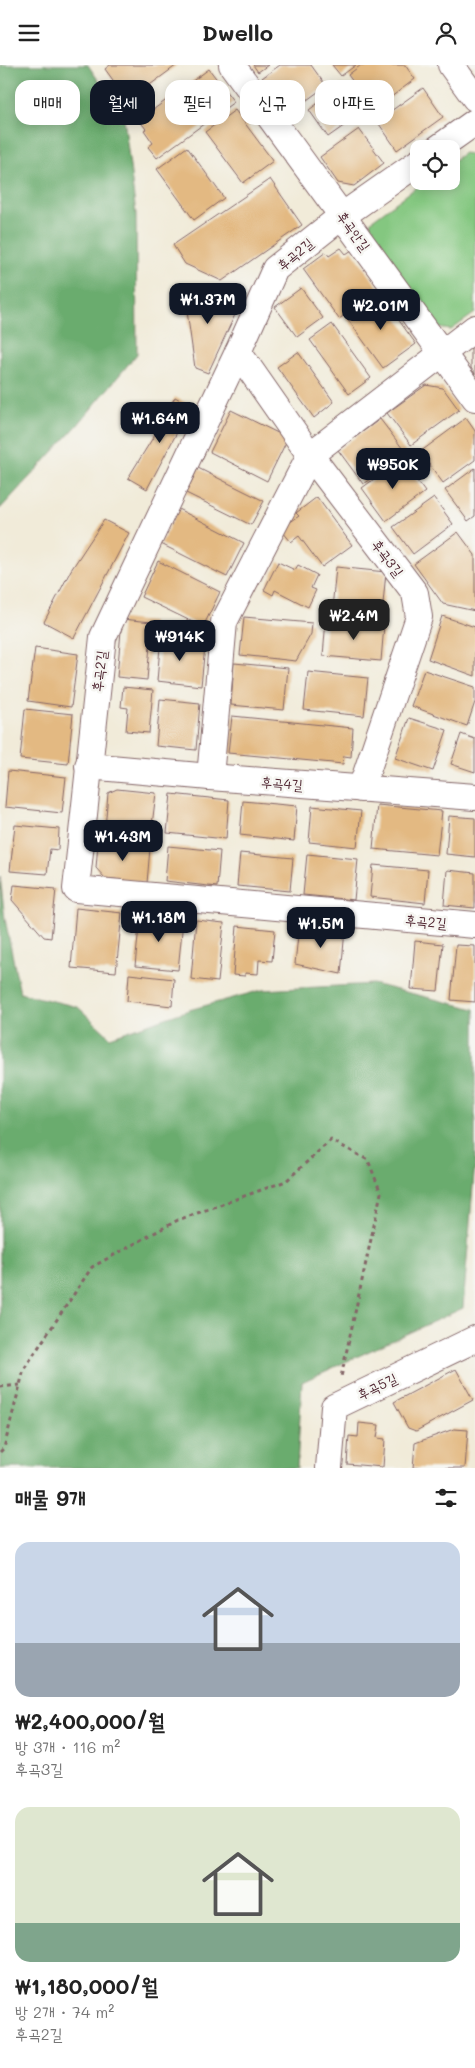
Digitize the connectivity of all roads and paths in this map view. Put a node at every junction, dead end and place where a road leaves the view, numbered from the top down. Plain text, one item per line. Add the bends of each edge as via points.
1 (232, 65) edge
2 (451, 65) edge
3 (475, 98) edge
4 (475, 122) edge
5 (450, 140) edge
6 (410, 168) edge
7 (342, 215) junction
8 (475, 328) edge
9 (238, 352) junction
10 (442, 352) junction
11 (475, 398) edge
12 (310, 455) junction
13 (88, 766) junction
14 (210, 777) junction
15 (361, 789) junction
16 (475, 797) edge
17 (475, 925) edge
18 (475, 1339) edge
19 (20, 1385) junction
20 (0, 1387) edge
21 (334, 1407) junction
22 (0, 1452) edge
23 (329, 1468) edge

1 - 7 street, 후곡안길
2 - 3 street
4 - 5 street
6 - 7 street, 후곡2길
7 - 9 street, 후곡2길 via 275,269
7 - 10 street, 후곡안길
8 - 10 street
9 - 12 street, 후곡3길
9 - 13 street, 후곡2길 via 103,637
10 - 11 street, 후곡안길
10 - 12 street
12 - 14 street via 224,622
12 - 15 street, 후곡3길 via 415,593 419,617
13 - 14 street, 후곡4길
13 - 17 street, 후곡2길 via 76,889
14 - 15 street, 후곡4길
15 - 16 street, 후곡4길
18 - 21 street, 후곡5길
19 - 20 path
19 - 21 path via 24,1369 92,1267 178,1220 286,1181 331,1140 368,1160 381,1193
19 - 22 path via 4,1448
21 - 23 street

